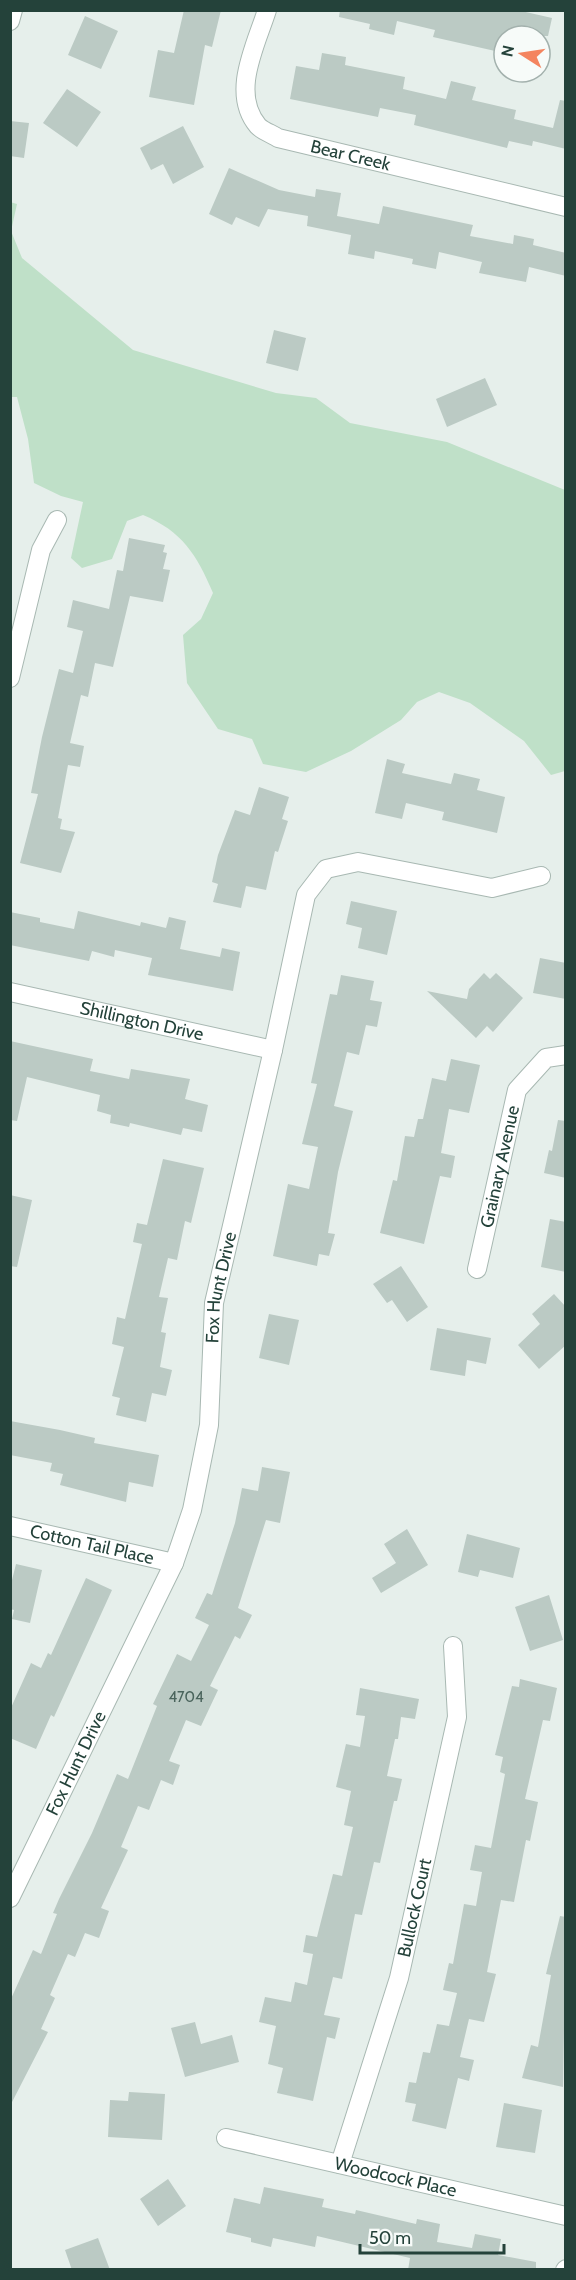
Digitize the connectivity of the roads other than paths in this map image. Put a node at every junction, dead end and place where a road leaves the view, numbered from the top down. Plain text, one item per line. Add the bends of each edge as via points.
1 (13, 10) edge
2 (267, 10) edge
3 (10, 21) edge
4 (566, 207) edge
5 (57, 520) dead end
6 (10, 678) edge
7 (541, 876) dead end
8 (10, 992) edge
9 (273, 1050) junction
10 (566, 1055) edge
11 (477, 1269) dead end
12 (10, 1526) edge
13 (174, 1563) junction
14 (453, 1646) dead end
15 (10, 1898) edge
16 (226, 2138) dead end
17 (340, 2164) junction
18 (566, 2216) edge

1 - 3 street
2 - 4 street, Bear Creek via 244,92 247,108 259,127 278,138
5 - 6 street via 41,550
7 - 9 street, Fox Hunt Drive via 492,888 358,861 326,869 306,895
8 - 9 street, Shillington Drive
9 - 13 street, Fox Hunt Drive via 213,1303 209,1425 192,1510
10 - 11 street, Grainary Avenue via 546,1058 517,1090
12 - 13 street, Cotton Tail Place
13 - 15 street, Fox Hunt Drive
14 - 17 street, Bullock Court via 457,1717 399,1978
16 - 17 street, Woodcock Place
17 - 18 street, Woodcock Place

